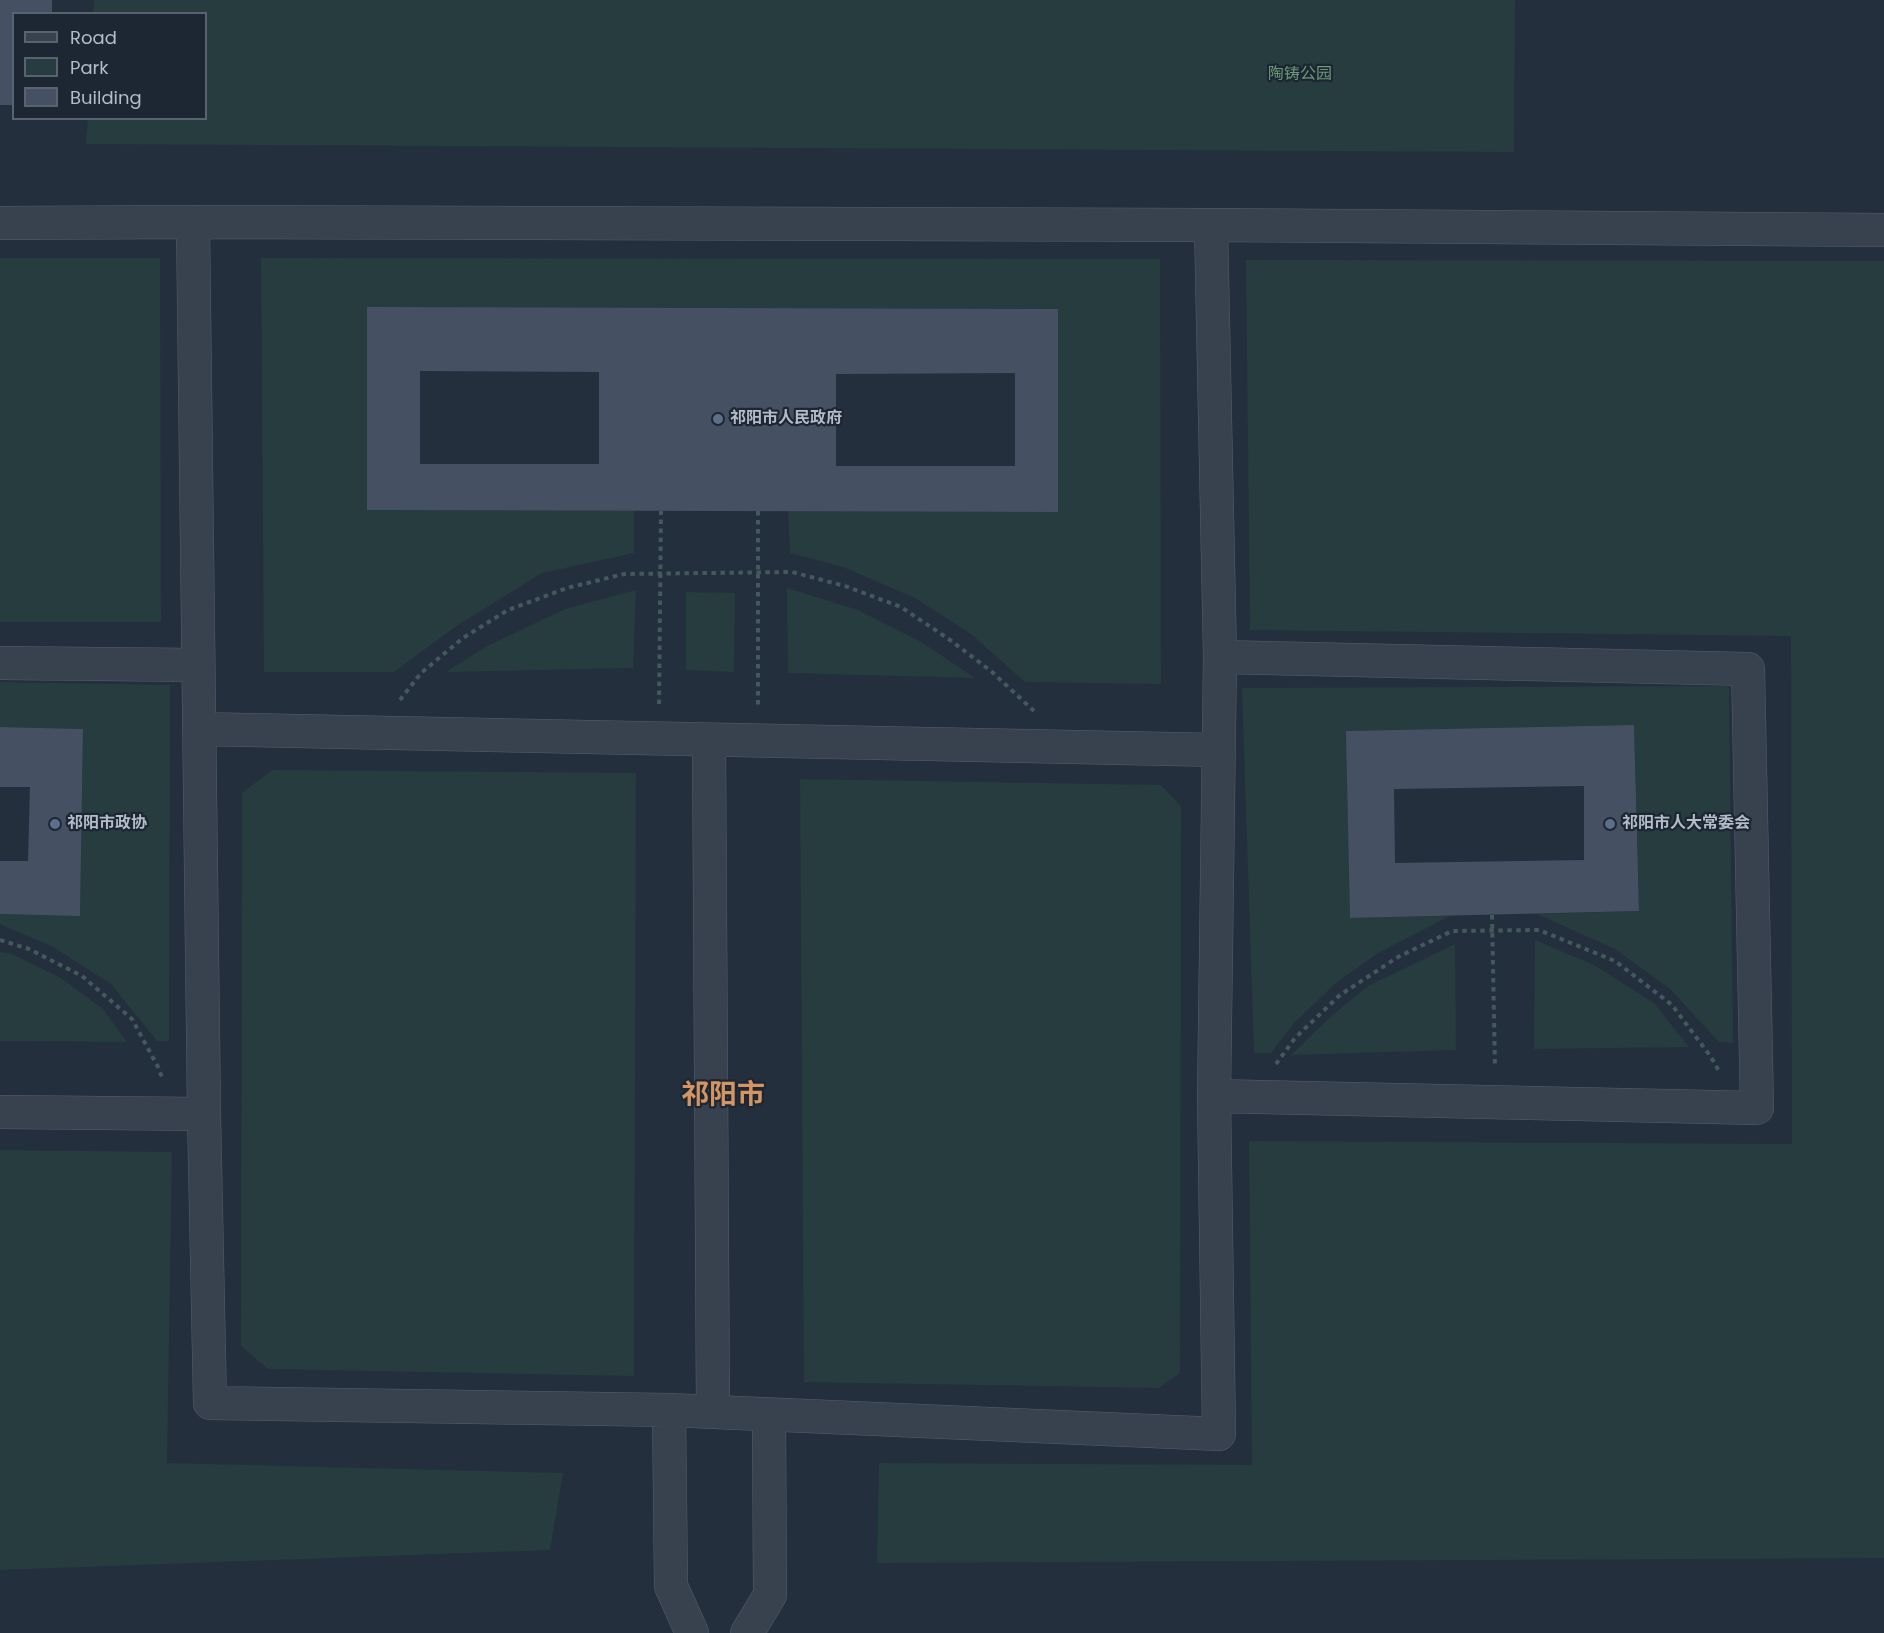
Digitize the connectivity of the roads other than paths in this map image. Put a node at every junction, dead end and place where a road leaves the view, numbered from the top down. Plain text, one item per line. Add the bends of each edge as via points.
1 (193, 222) junction
2 (0, 223) edge
3 (1211, 225) junction
4 (1884, 230) edge
5 (1220, 657) junction
6 (0, 663) edge
7 (198, 665) junction
8 (199, 729) junction
9 (709, 740) junction
10 (1219, 750) junction
11 (1214, 1095) junction
12 (0, 1112) edge
13 (189, 1114) junction
14 (669, 1410) junction
15 (713, 1412) junction
16 (769, 1415) junction
17 (692, 1633) edge
18 (747, 1633) edge

1 - 2 street
1 - 3 street
1 - 7 street
3 - 4 street
3 - 5 street
5 - 10 street
5 - 11 street via 1748,669 1757,1108
6 - 7 street
7 - 8 street
8 - 9 street
8 - 13 street
9 - 10 street
9 - 15 street
10 - 11 street
11 - 16 street via 1219,1434
12 - 13 street
13 - 14 street via 210,1403
14 - 15 street
14 - 17 street via 671,1586
15 - 16 street
16 - 18 street via 770,1595

